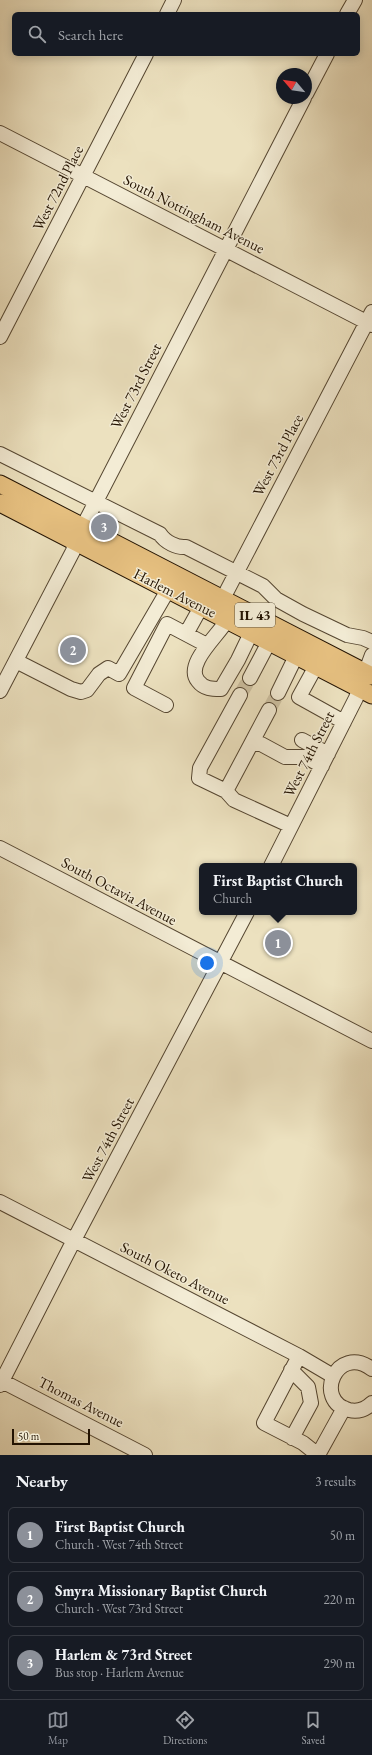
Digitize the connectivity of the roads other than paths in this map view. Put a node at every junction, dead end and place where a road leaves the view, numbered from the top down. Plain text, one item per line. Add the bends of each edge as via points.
1 (174, 0) edge
2 (354, 0) edge
3 (168, 12) edge
4 (348, 12) edge
5 (145, 56) edge
6 (326, 56) edge
7 (312, 83) edge
8 (301, 104) edge
9 (0, 133) edge
10 (82, 177) junction
11 (226, 249) junction
12 (370, 320) edge
13 (0, 337) edge
14 (0, 454) edge
15 (0, 484) edge
16 (95, 502) junction
17 (0, 503) edge
18 (83, 526) junction
19 (75, 541) junction
20 (236, 572) junction
21 (168, 590) junction
22 (223, 598) junction
23 (214, 614) junction
24 (251, 633) junction
25 (186, 634) junction
26 (203, 642) dead end
27 (269, 642) junction
28 (372, 642) edge
29 (372, 655) edge
30 (296, 656) junction
31 (16, 661) junction
32 (316, 666) junction
33 (369, 674) edge
34 (250, 678) tunnel mouth
35 (0, 691) edge
36 (366, 692) edge
37 (278, 693) tunnel mouth
38 (240, 695) tunnel mouth
39 (166, 705) dead end
40 (269, 710) tunnel mouth
41 (344, 722) junction
42 (302, 740) dead end
43 (251, 744) junction
44 (325, 760) junction
45 (226, 791) junction
46 (291, 826) junction
47 (0, 848) edge
48 (272, 863) edge
49 (245, 915) edge
50 (221, 963) junction
51 (372, 1041) edge
52 (0, 1202) edge
53 (74, 1240) junction
54 (299, 1356) junction
55 (370, 1362) edge
56 (291, 1370) junction
57 (333, 1376) junction
58 (1, 1382) edge
59 (372, 1403) edge
60 (344, 1408) junction
61 (292, 1438) junction
62 (145, 1455) edge
63 (318, 1455) edge

1 - 3 street
2 - 4 street
5 - 10 street, West 72nd Place
6 - 7 street
8 - 11 street, West 73rd Street
9 - 10 street, South Nottingham Avenue
10 - 11 street, South Nottingham Avenue
10 - 13 street, West 72nd Place
11 - 12 street, South Nottingham Avenue
11 - 16 street, West 73rd Street
12 - 20 street, West 73rd Place
14 - 16 street
15 - 18 main road, Harlem Avenue / IL 43
16 - 18 street, West 73rd Street
16 - 20 street via 160,534 163,539 180,548 186,547
17 - 19 main road, Harlem Avenue / IL 43
18 - 19 street, West 73rd Street
18 - 22 main road, Harlem Avenue / IL 43
19 - 21 main road, Harlem Avenue / IL 43
19 - 31 street, West 73rd Street via 73,552
20 - 22 street, West 73rd Place
20 - 28 street via 263,586 276,599 303,614 347,635
21 - 23 main road, Harlem Avenue / IL 43
21 - 31 street via 119,674 108,668 99,674 87,690 81,692 71,689
22 - 23 street, West 73rd Place
22 - 33 main road, Harlem Avenue / IL 43
23 - 24 main road, Harlem Avenue / IL 43
23 - 24 street via 222,629 204,649 195,667 196,678 200,684 211,689 221,689
23 - 25 street
24 - 27 main road, Harlem Avenue / IL 43
25 - 26 street
25 - 39 street via 167,624 134,688
27 - 30 main road, Harlem Avenue / IL 43
27 - 34 street
29 - 33 street, West 74th Street
30 - 32 main road, Harlem Avenue / IL 43
30 - 37 street
31 - 35 street, West 73rd Street
32 - 36 main road, Harlem Avenue / IL 43
32 - 41 street via 299,697
33 - 36 street, West 74th Street
36 - 41 street, West 74th Street
38 - 45 street via 200,768 199,778
40 - 43 street
41 - 44 street, West 74th Street
42 - 44 street
43 - 44 street via 261,744 285,757
43 - 45 street
44 - 46 street, West 74th Street
45 - 46 street via 234,800
46 - 48 street, West 74th Street
47 - 50 street, South Octavia Avenue
49 - 50 street, West 74th Street
50 - 51 street, South Octavia Avenue
50 - 53 street, West 74th Street
52 - 53 street, South Oketo Avenue
53 - 54 street, South Oketo Avenue
53 - 58 street, West 74th Street
54 - 56 street
54 - 57 street, South Oketo Avenue
55 - 57 street via 351,1362 343,1365
56 - 61 street via 308,1387 311,1403
56 - 61 street via 264,1423
57 - 60 street via 331,1391 338,1404
58 - 62 street, Thomas Avenue
59 - 60 street via 364,1409
60 - 63 street
61 - 63 street

